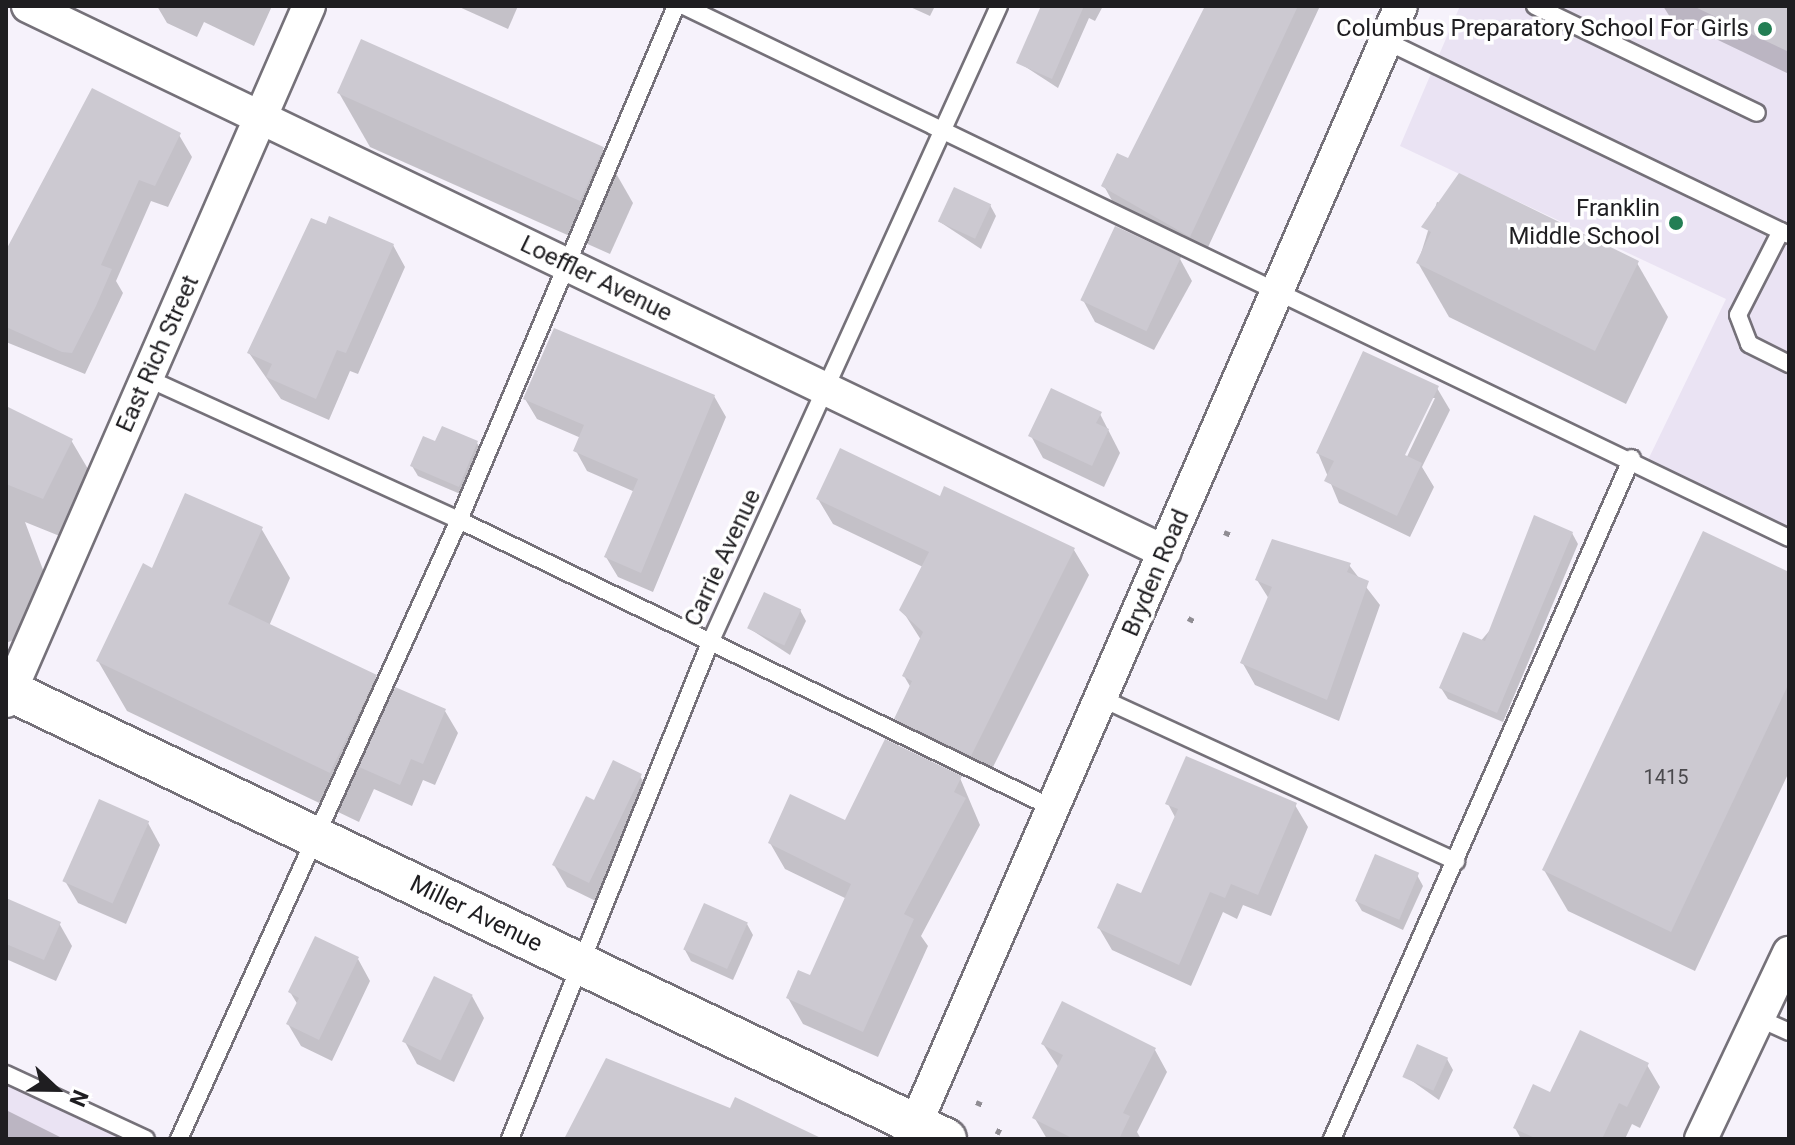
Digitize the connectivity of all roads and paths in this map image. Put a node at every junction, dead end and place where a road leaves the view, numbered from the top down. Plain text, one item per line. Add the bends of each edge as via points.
1 (28, 6) edge
2 (309, 6) edge
3 (676, 6) edge
4 (684, 6) edge
5 (999, 6) edge
6 (1401, 6) edge
7 (1535, 6) edge
8 (1386, 41) junction
9 (1757, 113) dead end
10 (260, 118) junction
11 (943, 130) junction
12 (1785, 233) edge
13 (563, 264) junction
14 (1276, 294) junction
15 (1789, 364) edge
16 (147, 378) junction
17 (827, 390) junction
18 (1632, 458) junction
19 (459, 520) junction
20 (1224, 532) dead end
21 (1231, 535) dead end
22 (1789, 538) edge
23 (1165, 552) junction
24 (709, 645) junction
25 (7, 694) edge
26 (1101, 698) junction
27 (1053, 808) junction
28 (316, 837) junction
29 (1456, 861) junction
30 (1789, 953) edge
31 (585, 966) junction
32 (1758, 1018) junction
33 (1789, 1032) edge
34 (6, 1074) edge
35 (976, 1102) dead end
36 (985, 1106) dead end
37 (923, 1134) edge
38 (146, 1139) edge
39 (179, 1139) edge
40 (510, 1139) edge
41 (1332, 1139) edge
42 (1701, 1139) edge

1 - 10 street, Loeffler Avenue
2 - 10 street, East Rich Street
3 - 13 lane
4 - 11 lane
5 - 11 lane, Carrie Avenue
6 - 8 street, Bryden Road
7 - 9 lane
8 - 12 lane
8 - 14 street, Bryden Road
10 - 13 street, Loeffler Avenue
10 - 16 street, East Rich Street
11 - 14 lane
11 - 17 lane, Carrie Avenue
12 - 15 lane via 1738,315 1749,344
13 - 17 street, Loeffler Avenue
13 - 19 lane
14 - 18 lane
14 - 23 street, Bryden Road
16 - 19 lane
16 - 25 street, East Rich Street
17 - 23 street, Loeffler Avenue
17 - 24 lane, Carrie Avenue
18 - 22 lane
18 - 29 lane
19 - 24 lane
19 - 28 lane
20 - 21 path
23 - 26 street, Bryden Road
24 - 27 lane
24 - 31 lane, Carrie Avenue
25 - 28 street, Miller Avenue
26 - 27 street, Bryden Road
26 - 29 lane
27 - 37 street, Bryden Road
28 - 31 street, Miller Avenue
28 - 39 lane
29 - 41 lane
30 - 32 street
31 - 37 street, Miller Avenue
31 - 40 lane, Carrie Avenue
32 - 33 lane
32 - 42 street
34 - 38 lane
35 - 36 path

